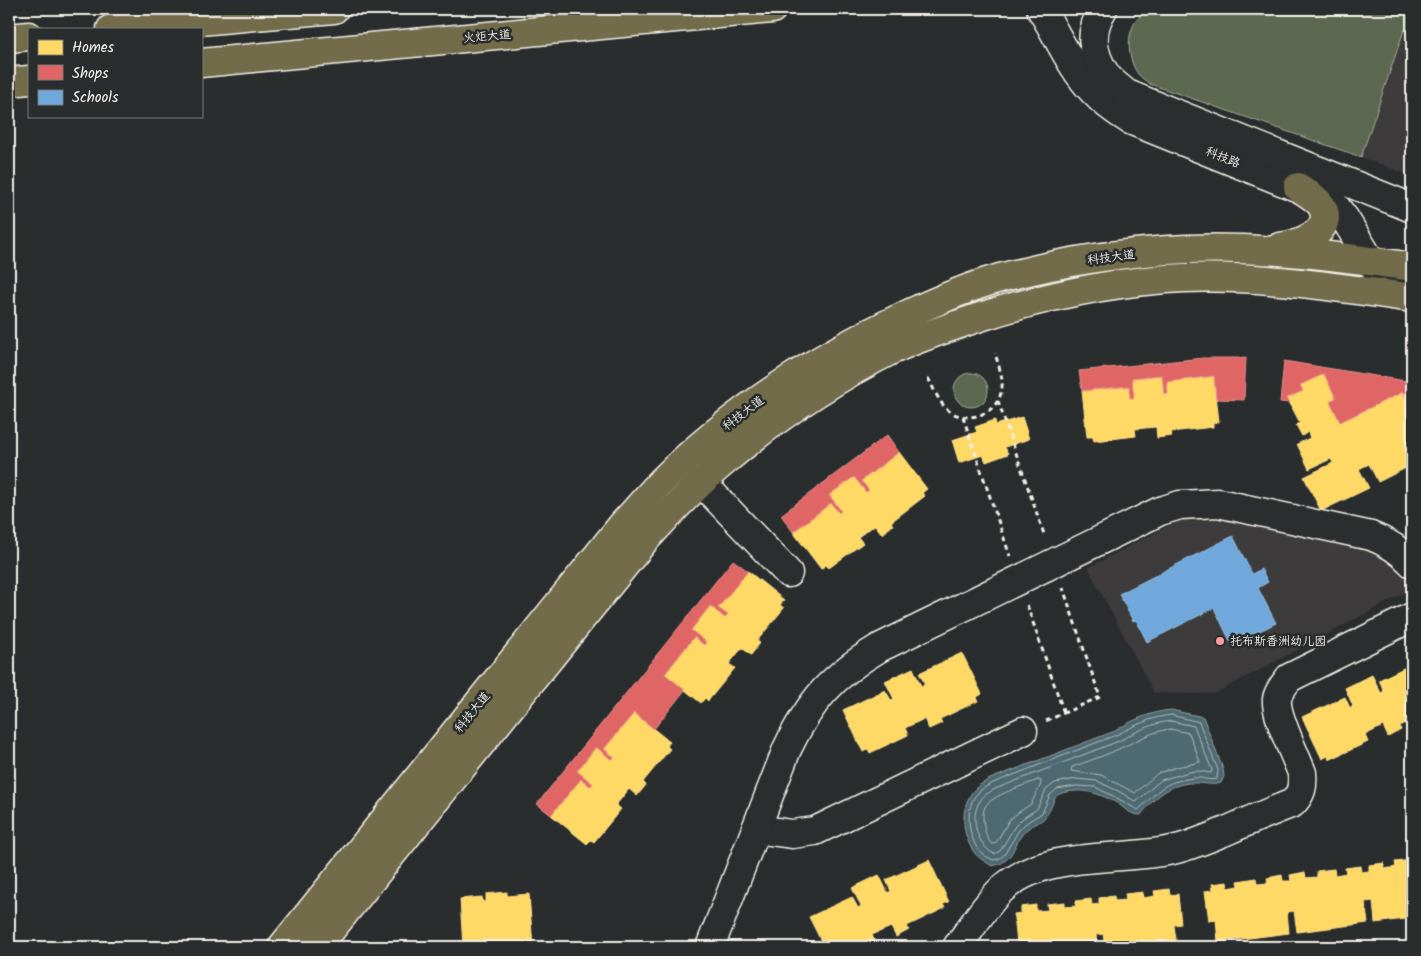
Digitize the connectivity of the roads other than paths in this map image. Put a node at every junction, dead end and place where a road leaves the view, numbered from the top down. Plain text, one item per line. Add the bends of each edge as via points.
1 (322, 9) edge
2 (772, 9) edge
3 (1041, 9) edge
4 (1103, 9) edge
5 (284, 11) edge
6 (121, 28) edge
7 (28, 36) edge
8 (9, 38) edge
9 (320, 52) junction
10 (288, 55) junction
11 (202, 63) edge
12 (28, 80) edge
13 (9, 82) edge
14 (1298, 187) junction
15 (1412, 208) edge
16 (1260, 250) junction
17 (1369, 260) junction
18 (1412, 267) edge
19 (1412, 298) edge
20 (701, 482) junction
21 (1412, 563) edge
22 (788, 573) dead end
23 (1412, 617) edge
24 (1023, 731) road end
25 (756, 829) junction
26 (282, 947) edge
27 (317, 947) edge
28 (710, 947) edge
29 (957, 947) edge

1 - 5 main road
1 - 9 main road
2 - 9 main road, 火炬大道
3 - 14 street, 科技路 via 1077,70 1109,107 1130,120
4 - 15 street, 科技路 via 1095,21 1092,39 1097,60 1107,76 1127,94
5 - 6 main road
5 - 10 main road
7 - 8 main road
9 - 10 main road, 火炬大道
10 - 11 main road, 火炬大道
12 - 13 main road
14 - 16 main road via 1324,210 1325,219 1320,229 1311,238 1295,245
14 - 17 street, 科技路 via 1334,206
16 - 17 main road, 科技大道
16 - 26 main road, 科技大道 via 1184,249 1121,254 1058,264 998,279 940,300 882,327 828,356 744,411 662,482 623,524
17 - 18 main road, 科技大道
17 - 19 street, 科技路 via 1378,273
19 - 20 main road, 科技大道 via 1288,281 1183,278 1122,283 1026,304 949,327 894,350 843,377 760,432
20 - 22 street
20 - 27 main road, 科技大道 via 644,541
21 - 25 street via 1388,543 1370,536 1218,503 1180,505 1160,511 859,660 826,688 798,727
23 - 29 street via 1289,678 1282,687 1277,696 1279,713 1302,773 1300,795 1293,803 1180,848 1067,862 1029,871 1000,891
24 - 25 street via 815,831 792,834
25 - 28 street

